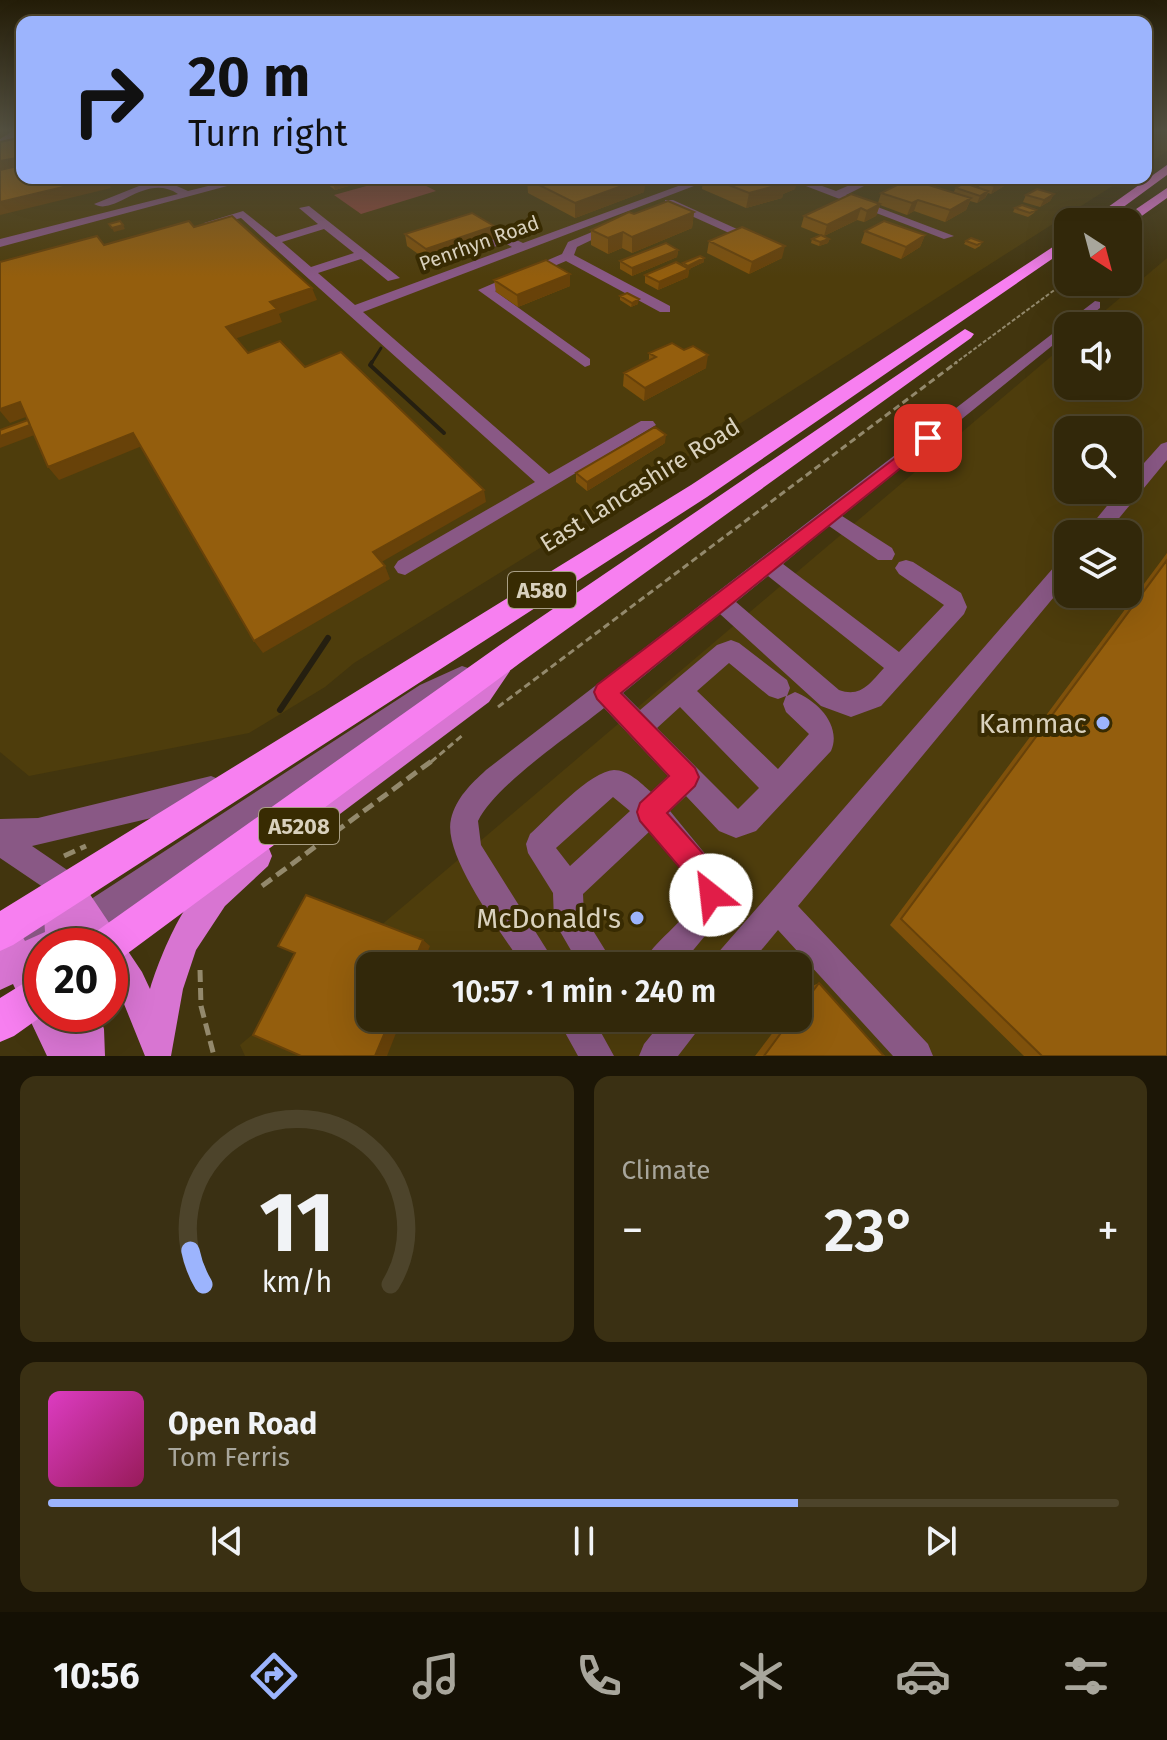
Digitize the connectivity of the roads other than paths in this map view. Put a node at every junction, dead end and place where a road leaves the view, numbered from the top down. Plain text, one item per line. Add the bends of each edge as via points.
1 (150, 184) edge
2 (174, 184) edge
3 (230, 184) edge
4 (685, 184) edge
5 (806, 184) edge
6 (861, 184) edge
7 (1146, 184) edge
8 (211, 189) junction
9 (1167, 192) edge
10 (187, 195) junction
11 (836, 195) junction
12 (658, 198) junction
13 (674, 204) junction
14 (234, 207) junction
15 (305, 208) dead end
16 (1113, 208) edge
17 (1142, 209) edge
18 (326, 225) junction
19 (200, 226) edge
20 (2, 229) edge
21 (742, 234) edge
22 (948, 236) dead end
23 (274, 241) junction
24 (0, 243) edge
25 (523, 248) junction
26 (1054, 251) edge
27 (509, 253) junction
28 (362, 254) junction
29 (567, 256) junction
30 (444, 261) dead end
31 (536, 269) junction
32 (1054, 271) edge
33 (308, 272) junction
34 (393, 278) dead end
35 (1095, 305) dead end
36 (665, 309) dead end
37 (352, 311) junction
38 (1086, 312) edge
39 (1054, 337) edge
40 (585, 362) dead end
41 (647, 425) dead end
42 (1167, 448) edge
43 (548, 483) junction
44 (828, 516) junction
45 (1106, 520) edge
46 (885, 554) dead end
47 (768, 564) junction
48 (405, 567) dead end
49 (906, 568) dead end
50 (1054, 581) edge
51 (720, 601) junction
52 (510, 654) junction
53 (900, 667) junction
54 (680, 691) junction
55 (605, 692) junction
56 (639, 727) junction
57 (687, 777) junction
58 (240, 780) junction
59 (777, 787) junction
60 (649, 812) junction
61 (0, 833) edge
62 (0, 841) edge
63 (56, 881) junction
64 (568, 888) junction
65 (777, 906) junction
66 (36, 928) edge
67 (46, 928) edge
68 (93, 928) edge
69 (119, 928) edge
70 (528, 952) edge
71 (590, 952) edge
72 (670, 952) edge
73 (739, 952) edge
74 (128, 979) edge
75 (24, 1011) edge
76 (0, 1022) edge
77 (54, 1032) edge
78 (87, 1032) edge
79 (582, 1032) edge
80 (675, 1032) edge
81 (160, 1051) edge
82 (64, 1056) edge
83 (88, 1056) edge
84 (597, 1056) edge
85 (656, 1056) edge
86 (916, 1056) edge

1 - 20 street via 115,200
2 - 10 street
3 - 8 street
4 - 12 street, Penrhyn Road
5 - 11 street
6 - 11 street
7 - 16 highway
8 - 10 street
8 - 14 street
9 - 17 highway
10 - 24 street
11 - 22 street
12 - 13 street
12 - 25 street, Penrhyn Road
13 - 21 street
13 - 29 street via 572,245
14 - 19 street
14 - 23 street
15 - 18 street
18 - 23 street
18 - 28 street
23 - 33 street
25 - 27 street, Penrhyn Road
25 - 30 street via 506,239
26 - 58 highway, East Lancashire Road / A580 via 711,484
27 - 31 street
27 - 37 street, Penrhyn Road
28 - 33 street
28 - 34 street
29 - 31 street
29 - 36 street
31 - 40 street via 485,290
32 - 52 highway, A580
33 - 37 street
35 - 38 street
37 - 43 street
39 - 44 street
41 - 43 street
42 - 45 street
43 - 48 street
44 - 46 street
44 - 47 street
47 - 51 street
47 - 53 street
49 - 53 street via 953,599 956,607
50 - 65 street
51 - 53 street via 830,698 846,705 859,706 872,698
51 - 55 street
52 - 69 highway, A580
52 - 81 main road, A5208 via 480,694 245,866 212,897 187,933 169,976
54 - 56 street
54 - 59 street
54 - 59 street via 731,650 821,729 822,742
55 - 56 street
55 - 70 street via 495,779 462,820 470,854
56 - 57 street
57 - 59 street via 736,824 746,821
57 - 60 street
58 - 61 street via 38,832
58 - 63 highway, East Lancashire Road / A580
60 - 64 street
60 - 64 street via 615,783 604,786 544,839 542,853
60 - 72 street via 705,877 711,895 707,910
62 - 63 street
63 - 66 highway, East Lancashire Road / A580
63 - 67 main road via 59,916
63 - 68 main road
64 - 71 street via 569,921
65 - 73 street
65 - 86 street
74 - 81 main road, A5208
75 - 76 highway
77 - 82 main road
78 - 83 main road
79 - 84 street
80 - 85 street

